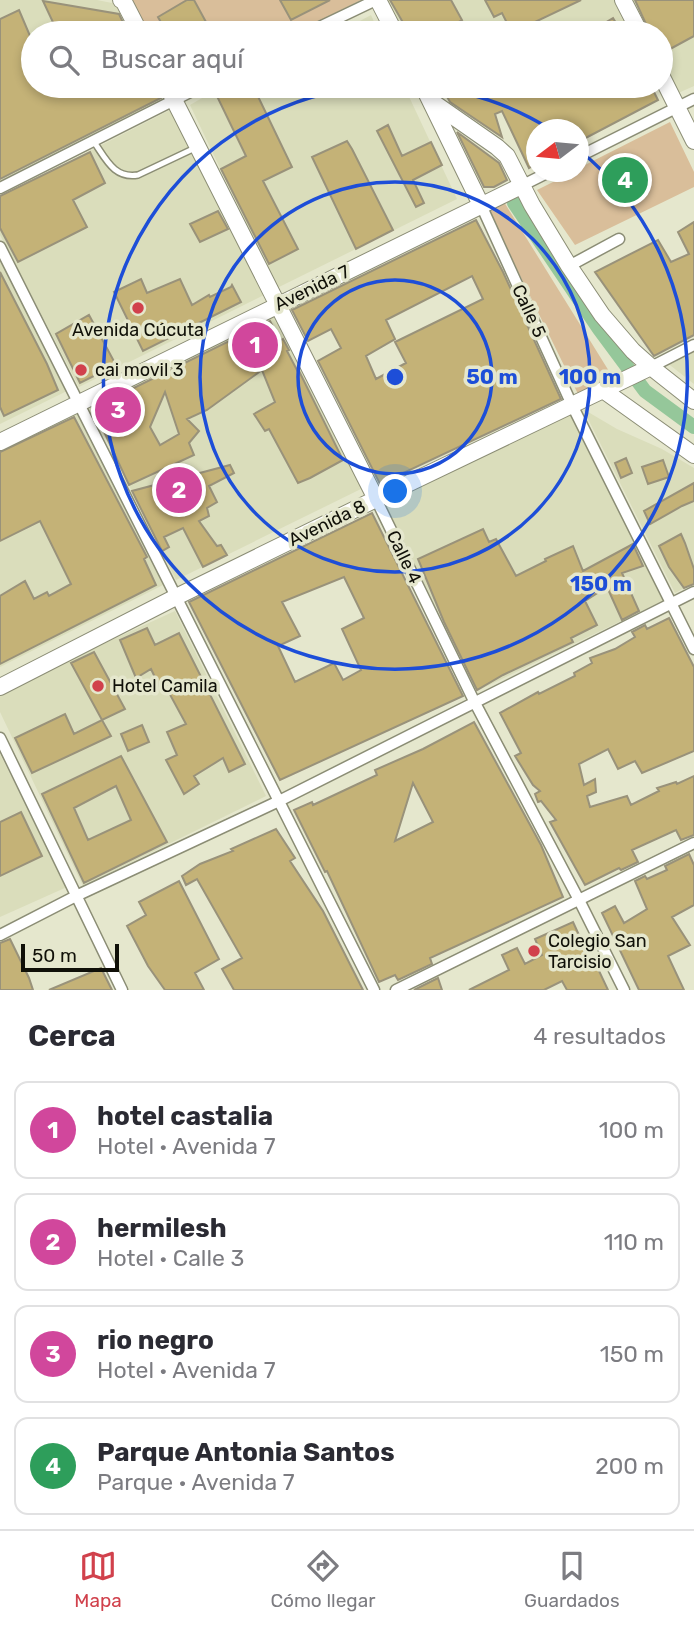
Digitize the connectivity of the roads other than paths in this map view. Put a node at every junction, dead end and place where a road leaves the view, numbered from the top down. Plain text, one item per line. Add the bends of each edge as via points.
1 (122, 0) edge
2 (377, 0) edge
3 (623, 0) edge
4 (133, 21) edge
5 (332, 21) edge
6 (388, 21) edge
7 (634, 21) edge
8 (162, 98) edge
9 (173, 98) edge
10 (429, 98) edge
11 (672, 98) edge
12 (694, 99) edge
13 (431, 101) junction
14 (677, 107) junction
15 (93, 141) junction
16 (694, 141) edge
17 (197, 146) junction
18 (589, 152) edge
19 (529, 182) edge
20 (521, 186) junction
21 (0, 188) edge
22 (481, 205) junction
23 (619, 239) dead end
24 (0, 247) edge
25 (569, 266) junction
26 (278, 305) junction
27 (694, 345) edge
28 (638, 373) junction
29 (603, 390) junction
30 (694, 401) edge
31 (79, 403) junction
32 (572, 405) junction
33 (0, 442) edge
34 (694, 455) edge
35 (376, 499) junction
36 (694, 592) edge
37 (176, 597) junction
38 (671, 603) junction
39 (694, 649) edge
40 (0, 687) edge
41 (474, 701) junction
42 (0, 738) edge
43 (279, 800) junction
44 (694, 843) edge
45 (76, 896) junction
46 (579, 900) junction
47 (0, 935) edge
48 (122, 990) edge
49 (374, 990) edge
50 (396, 990) edge
51 (624, 990) edge

1 - 4 main road
2 - 5 street
2 - 6 main road
3 - 7 main road
8 - 15 street
9 - 17 main road, Calle 4
10 - 13 main road, Calle 5
11 - 14 main road
12 - 14 street
13 - 20 main road via 507,156
13 - 22 main road, Calle 5
14 - 16 main road
14 - 18 street
15 - 17 lane via 112,167 130,176
15 - 21 street
17 - 26 main road, Calle 4
19 - 20 street, Avenida 7
20 - 22 main road, Avenida 7
20 - 25 main road
22 - 26 main road, Avenida 7
22 - 32 street, Calle 5
23 - 25 street
24 - 31 street
25 - 28 main road via 620,337
26 - 31 main road, Avenida 7
26 - 35 main road, Calle 4
27 - 28 street, Avenida 8
28 - 29 main road, Avenida 8
28 - 30 main road
29 - 32 main road, Avenida 8
29 - 34 main road
31 - 33 main road, Avenida 7
31 - 37 street
32 - 35 main road, Avenida 8
32 - 38 street, Calle 5
35 - 37 main road, Avenida 8
35 - 41 street, Calle 4
36 - 38 street
37 - 40 main road, Avenida 8
37 - 43 street
38 - 39 street, Calle 5
38 - 41 street
41 - 43 street
41 - 46 street, Calle 4
42 - 45 street
43 - 45 street
43 - 49 street
44 - 46 street
45 - 47 street
45 - 48 street
46 - 50 street
46 - 51 street, Calle 4

